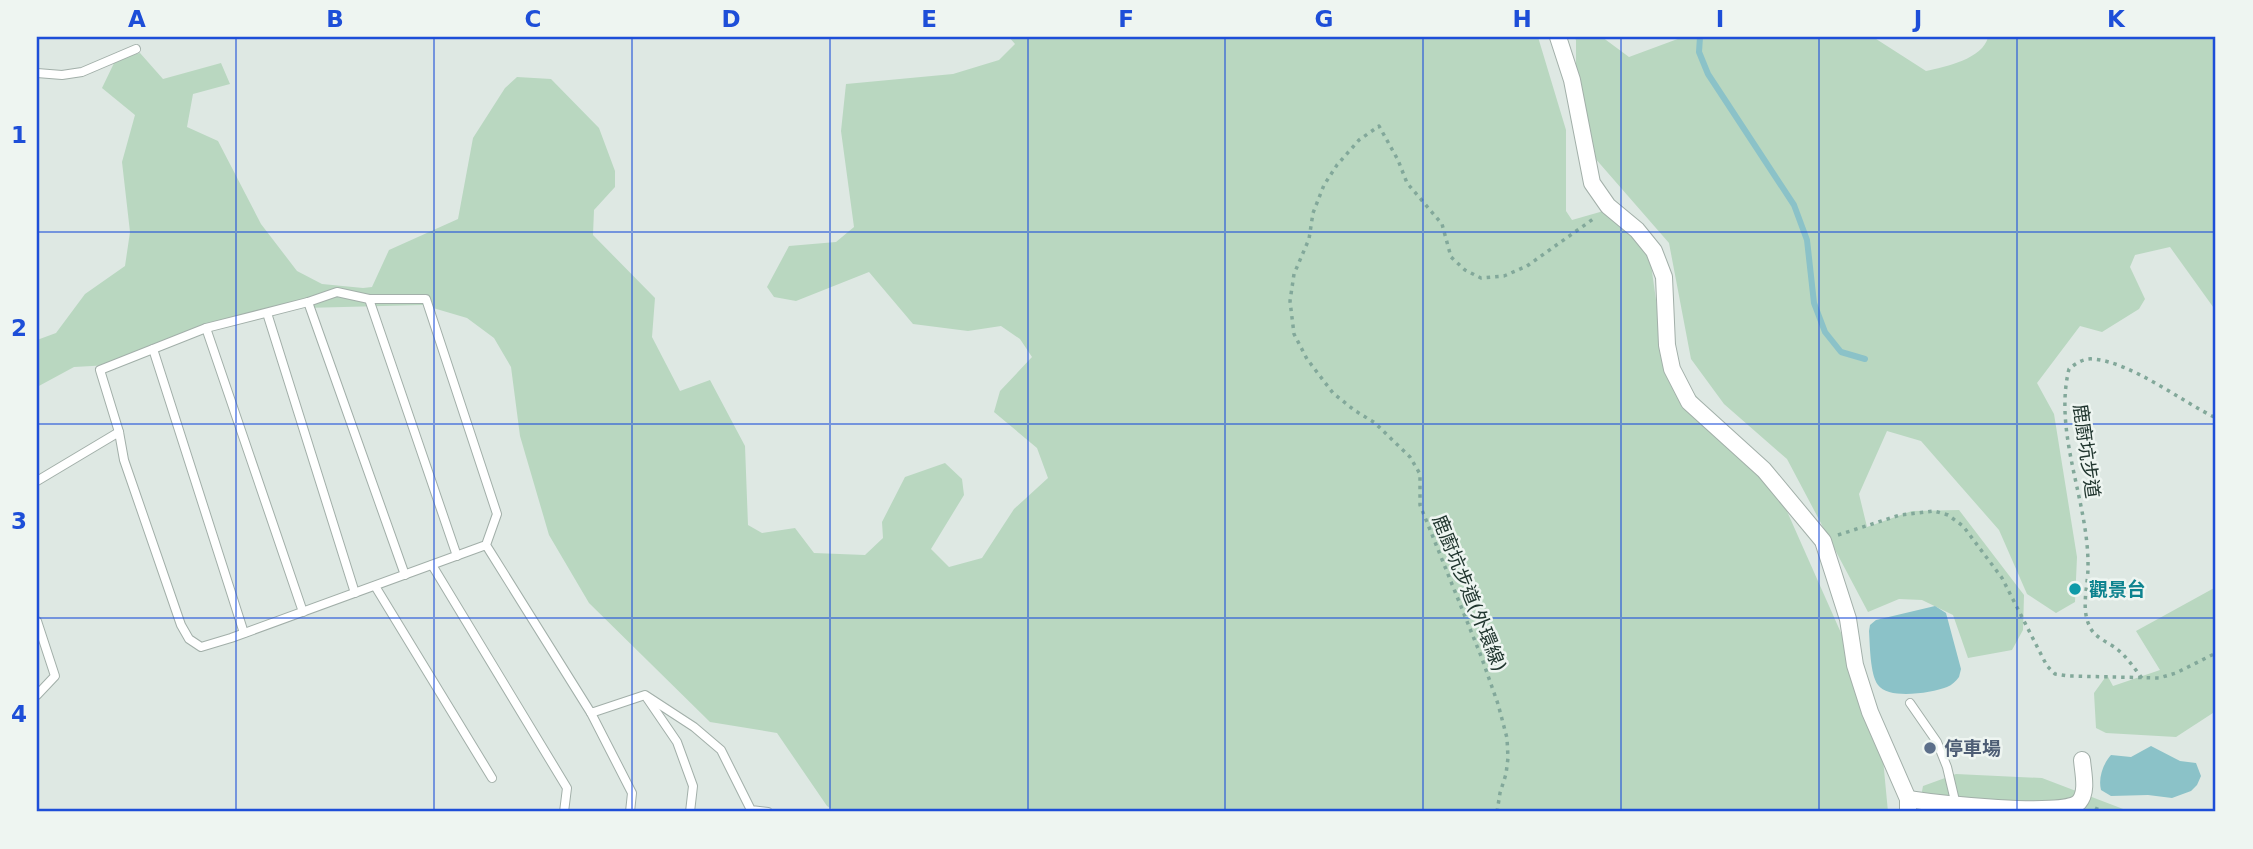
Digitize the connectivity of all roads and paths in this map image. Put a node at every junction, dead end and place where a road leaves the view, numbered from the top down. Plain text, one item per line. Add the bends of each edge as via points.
1 (1558, 37) edge
2 (136, 49) dead end
3 (37, 73) edge
4 (1608, 206) junction
5 (369, 299) junction
6 (308, 302) junction
7 (267, 313) junction
8 (206, 328) junction
9 (153, 349) junction
10 (2216, 418) edge
11 (119, 432) junction
12 (37, 481) edge
13 (1823, 541) junction
14 (486, 545) junction
15 (457, 556) junction
16 (432, 565) junction
17 (405, 575) junction
18 (375, 586) junction
19 (355, 593) junction
20 (303, 612) junction
21 (37, 621) edge
22 (244, 633) junction
23 (2216, 653) edge
24 (2142, 678) junction
25 (37, 695) edge
26 (645, 695) junction
27 (1910, 703) dead end
28 (591, 713) junction
29 (2081, 760) dead end
30 (492, 778) dead end
31 (1956, 805) junction
32 (1908, 806) edge
33 (750, 811) edge
34 (564, 812) edge
35 (630, 812) edge
36 (690, 812) edge
37 (768, 812) edge
38 (1497, 812) edge
39 (2163, 812) edge
40 (2189, 812) edge

1 - 4 street via 1572,80 1592,183
2 - 3 lane via 82,72
4 - 13 street via 1654,251 1664,277 1672,369 1689,402 1764,470
4 - 38 path, 鹿廚坑步道(外環線) via 1527,267 1481,278 1451,257 1442,224 1407,183 1379,126 1359,140 1324,185 1294,274 1290,301 1294,334 1307,359 1333,393 1375,423 1410,457 1420,474 1420,505 1481,656 1507,738 1507,766
5 - 6 lane via 337,292
5 - 14 lane via 426,299 497,514
5 - 15 lane
6 - 7 lane
6 - 17 lane
7 - 8 lane
7 - 19 lane
8 - 9 lane
8 - 20 lane
9 - 11 lane via 100,370
9 - 22 lane
10 - 24 path, 鹿廚坑步道 via 2118,365 2091,358 2069,369 2065,405 2087,548 2085,614 2090,629 2116,648
11 - 12 lane
11 - 22 lane via 124,460 189,639 201,647
13 - 24 path via 1900,515 1934,511 1948,515 1963,526 2002,578 2055,674
13 - 32 street via 1870,712
14 - 15 lane
14 - 28 lane
15 - 16 lane
16 - 17 lane
16 - 34 lane via 567,788
17 - 18 lane
18 - 19 lane
18 - 30 lane
19 - 20 lane
20 - 22 lane
21 - 25 lane via 55,676
23 - 24 path via 2176,673
26 - 28 lane
26 - 33 lane via 721,750
26 - 36 lane via 677,742 693,786
27 - 31 lane via 1937,742
28 - 35 lane via 632,793
29 - 31 street via 2084,791 2072,806
31 - 32 street
33 - 37 lane
39 - 40 path

